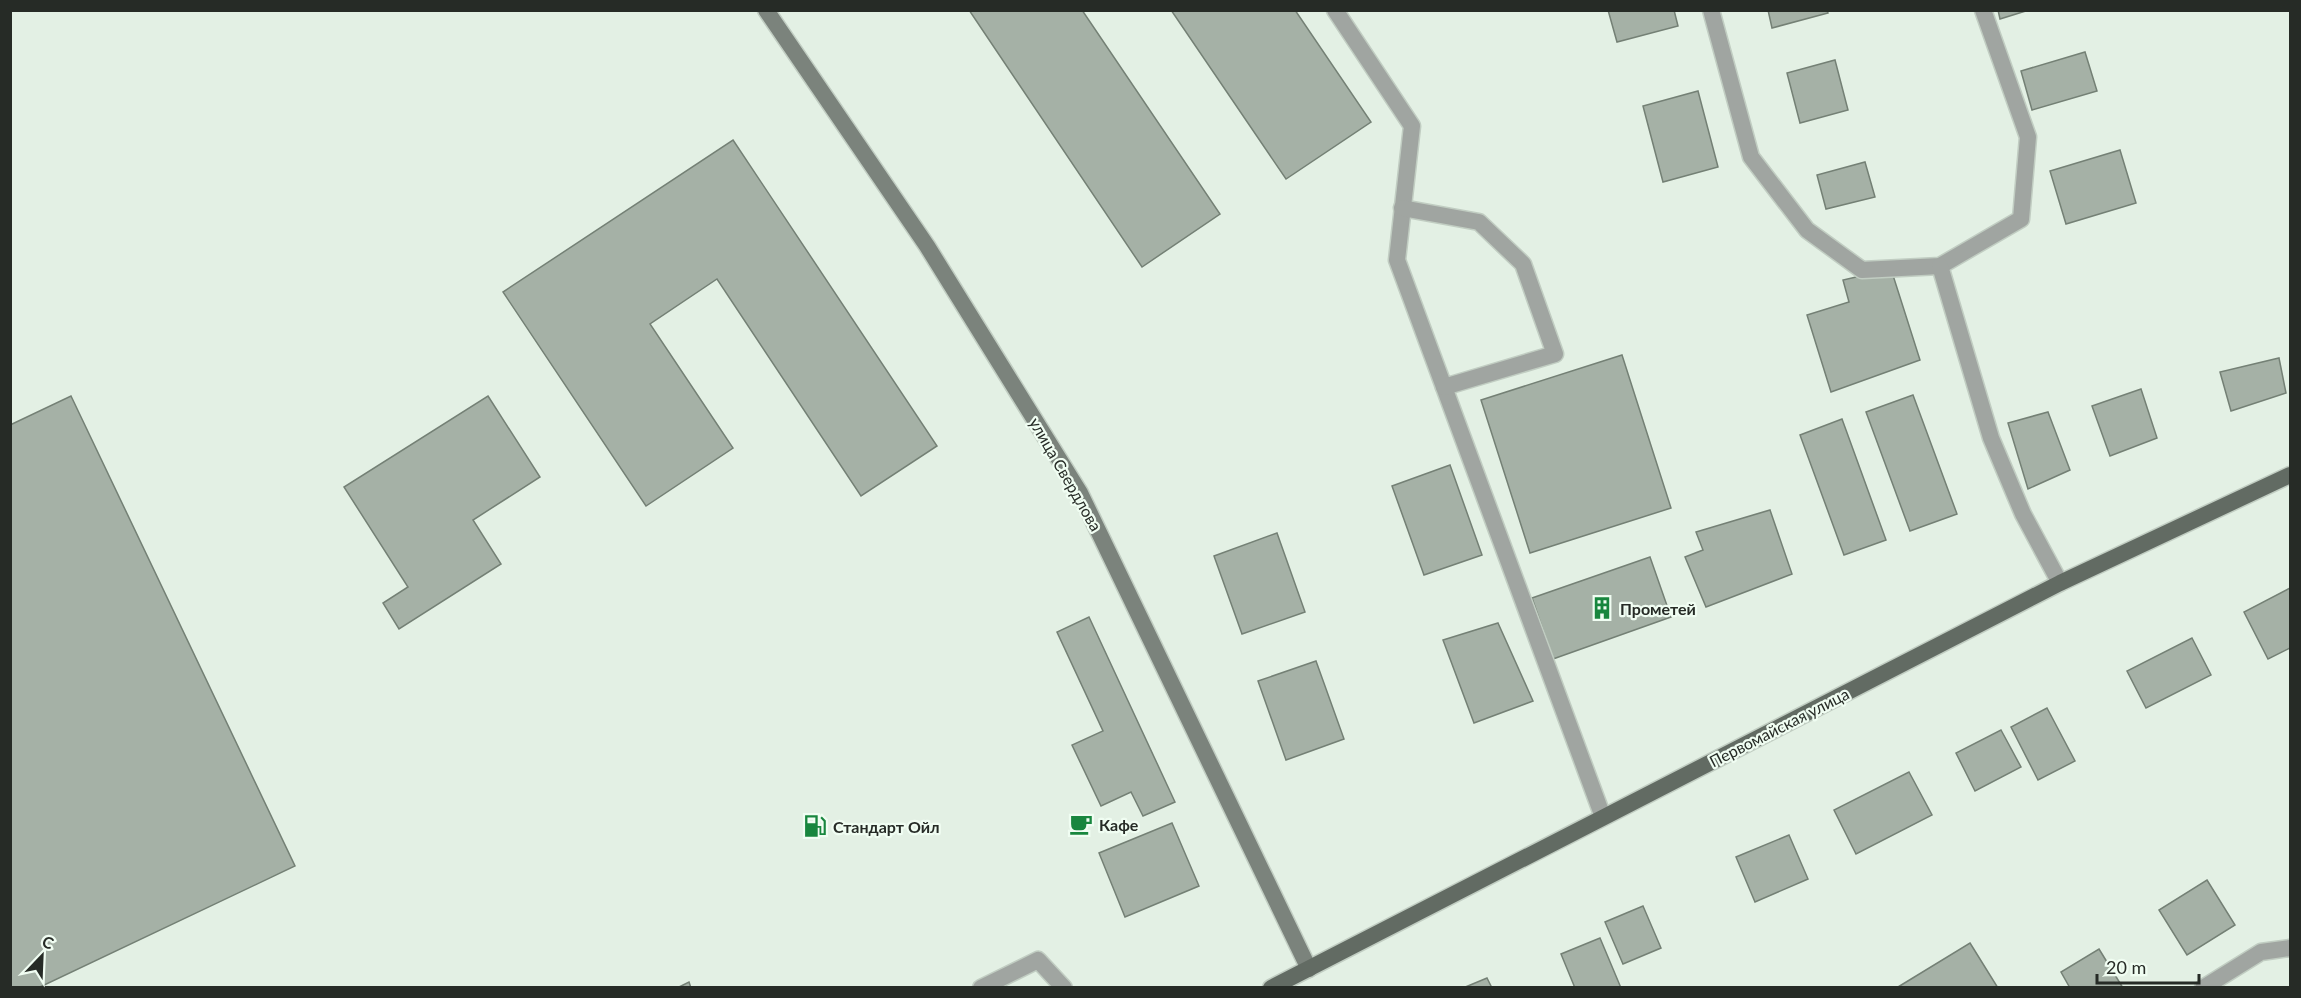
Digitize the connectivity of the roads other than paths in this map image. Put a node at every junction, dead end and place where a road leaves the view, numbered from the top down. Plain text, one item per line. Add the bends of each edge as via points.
1 (766, 10) edge
2 (1335, 10) edge
3 (1711, 10) edge
4 (1983, 10) edge
5 (1402, 208) junction
6 (1940, 266) junction
7 (1444, 387) junction
8 (2290, 475) edge
9 (2060, 583) junction
10 (1603, 817) junction
11 (2290, 948) edge
12 (1309, 969) junction
13 (981, 987) edge
14 (1064, 987) edge
15 (1271, 987) edge
16 (2203, 987) edge

1 - 12 main road, улица Свердлова via 927,246 1080,493
2 - 5 street via 1412,126
3 - 6 street via 1751,157 1807,230 1862,270
4 - 6 street via 2028,137 2020,219
5 - 7 street via 1397,260
5 - 7 street via 1479,222 1524,264 1555,354
6 - 9 street via 1991,438 2023,514
7 - 10 street
8 - 9 main road, Первомайская улица
9 - 10 main road, Первомайская улица
10 - 12 main road, Первомайская улица
11 - 16 street via 2261,952
12 - 15 main road, Первомайская улица
13 - 14 street via 1038,960

